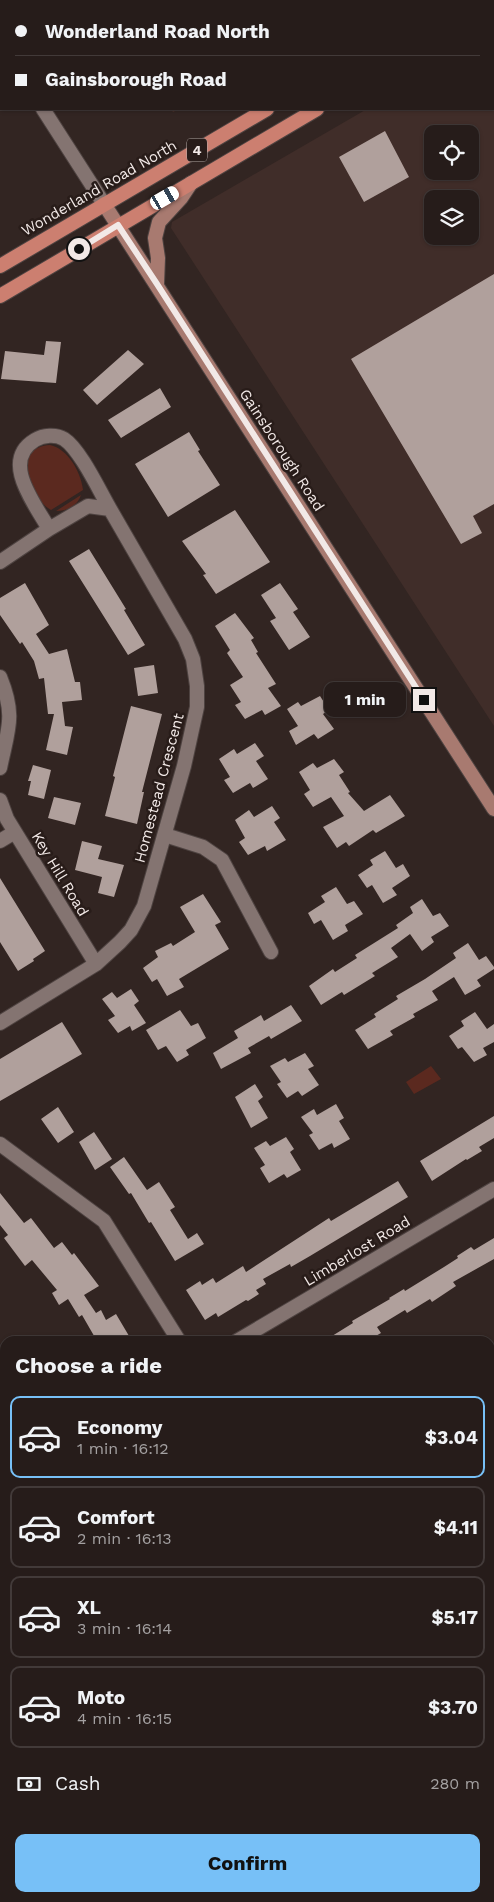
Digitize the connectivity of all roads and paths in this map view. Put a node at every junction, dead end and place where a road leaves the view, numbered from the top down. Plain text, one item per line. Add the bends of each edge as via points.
1 (45, 110) edge
2 (265, 110) edge
3 (315, 110) edge
4 (193, 182) junction
5 (104, 204) junction
6 (118, 225) junction
7 (0, 266) edge
8 (157, 284) junction
9 (0, 296) edge
10 (110, 509) junction
11 (49, 529) junction
12 (0, 562) edge
13 (0, 677) edge
14 (0, 768) edge
15 (0, 800) edge
16 (494, 809) edge
17 (15, 832) junction
18 (165, 835) junction
19 (0, 841) edge
20 (271, 952) dead end
21 (96, 964) junction
22 (0, 1023) edge
23 (0, 1144) edge
24 (494, 1189) edge
25 (176, 1336) edge
26 (245, 1336) edge

1 - 5 street, Gainsborough Road
2 - 5 main road, Wonderland Road North / 4
3 - 4 main road, 4
4 - 6 main road, 4
4 - 8 main road via 158,222 155,238
5 - 6 main road, Gainsborough Road
5 - 7 main road, Wonderland Road North / 4
6 - 8 main road, Gainsborough Road
6 - 9 main road, 4
8 - 16 main road, Gainsborough Road
10 - 11 street via 88,506
10 - 11 street, Homestead Crescent via 74,449 63,439 40,437 22,452 19,464 22,482
10 - 18 street, Homestead Crescent via 185,639 194,668 197,707
11 - 12 street
13 - 14 street via 8,695 10,720
15 - 17 street, Key Hill Road
17 - 19 street
17 - 21 street, Key Hill Road
18 - 20 street via 203,847 222,860
18 - 21 street, Homestead Crescent via 144,906 131,930
21 - 22 street, Homestead Crescent
23 - 25 street via 104,1222
24 - 26 street, Limberlost Road

